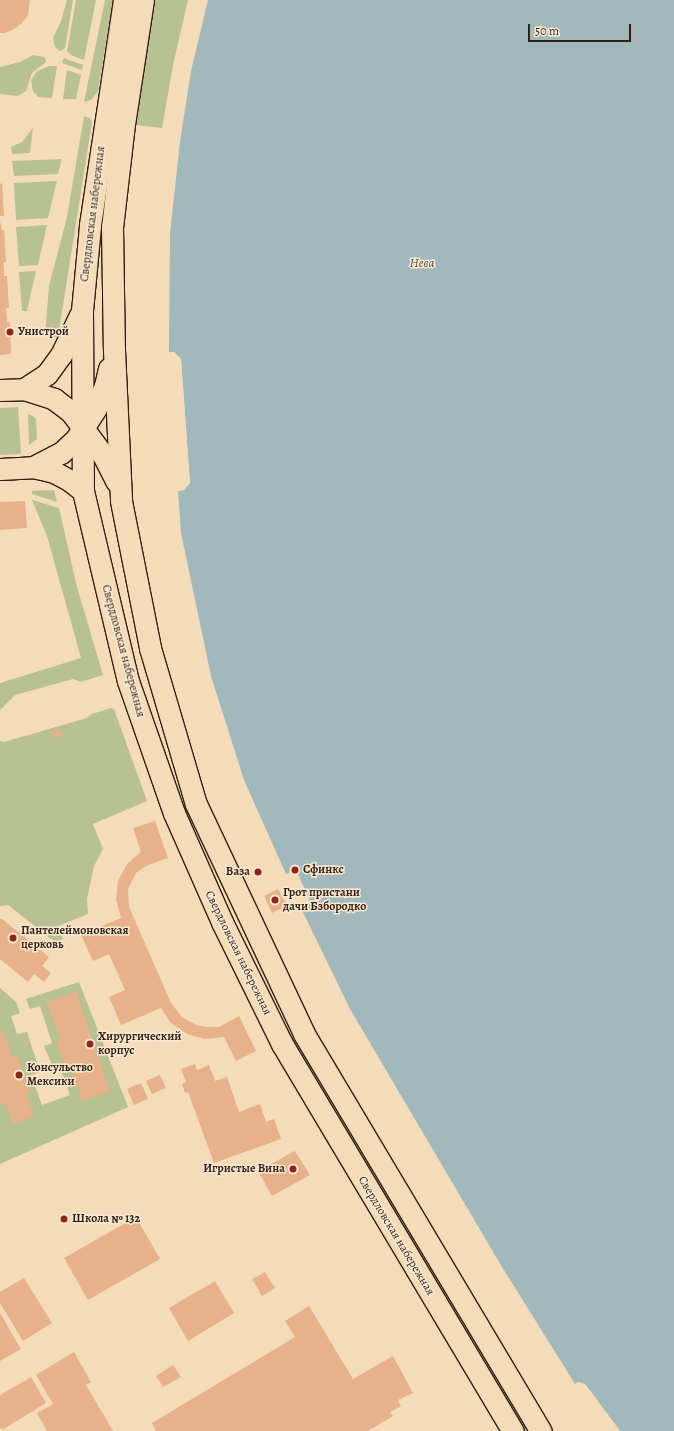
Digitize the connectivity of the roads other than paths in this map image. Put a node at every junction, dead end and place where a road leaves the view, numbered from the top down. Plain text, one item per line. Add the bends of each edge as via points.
1 (124, 0) edge
2 (143, 0) edge
3 (82, 311) junction
4 (114, 350) junction
5 (24, 388) junction
6 (0, 390) edge
7 (84, 429) junction
8 (33, 467) junction
9 (0, 469) edge
10 (120, 489) junction
11 (83, 491) junction
12 (513, 1431) edge
13 (541, 1431) edge

1 - 3 main road, Свердловская набережная via 90,226
2 - 4 main road, Свердловская набережная via 124,124 112,227
3 - 5 main road via 47,374
3 - 7 main road, Свердловская набережная
4 - 7 main road, Свердловская набережная via 105,386
4 - 10 main road, Свердловская набережная
5 - 6 main road
5 - 7 main road via 54,399 71,412
7 - 8 main road via 61,453
7 - 10 main road, Свердловская набережная via 103,455
7 - 11 main road, Свердловская набережная
8 - 9 main road
8 - 11 main road via 54,472 70,480
10 - 13 main road, Свердловская набережная via 150,648 196,804 304,1034
11 - 12 main road, Свердловская набережная via 133,699 174,813 223,924 282,1044

